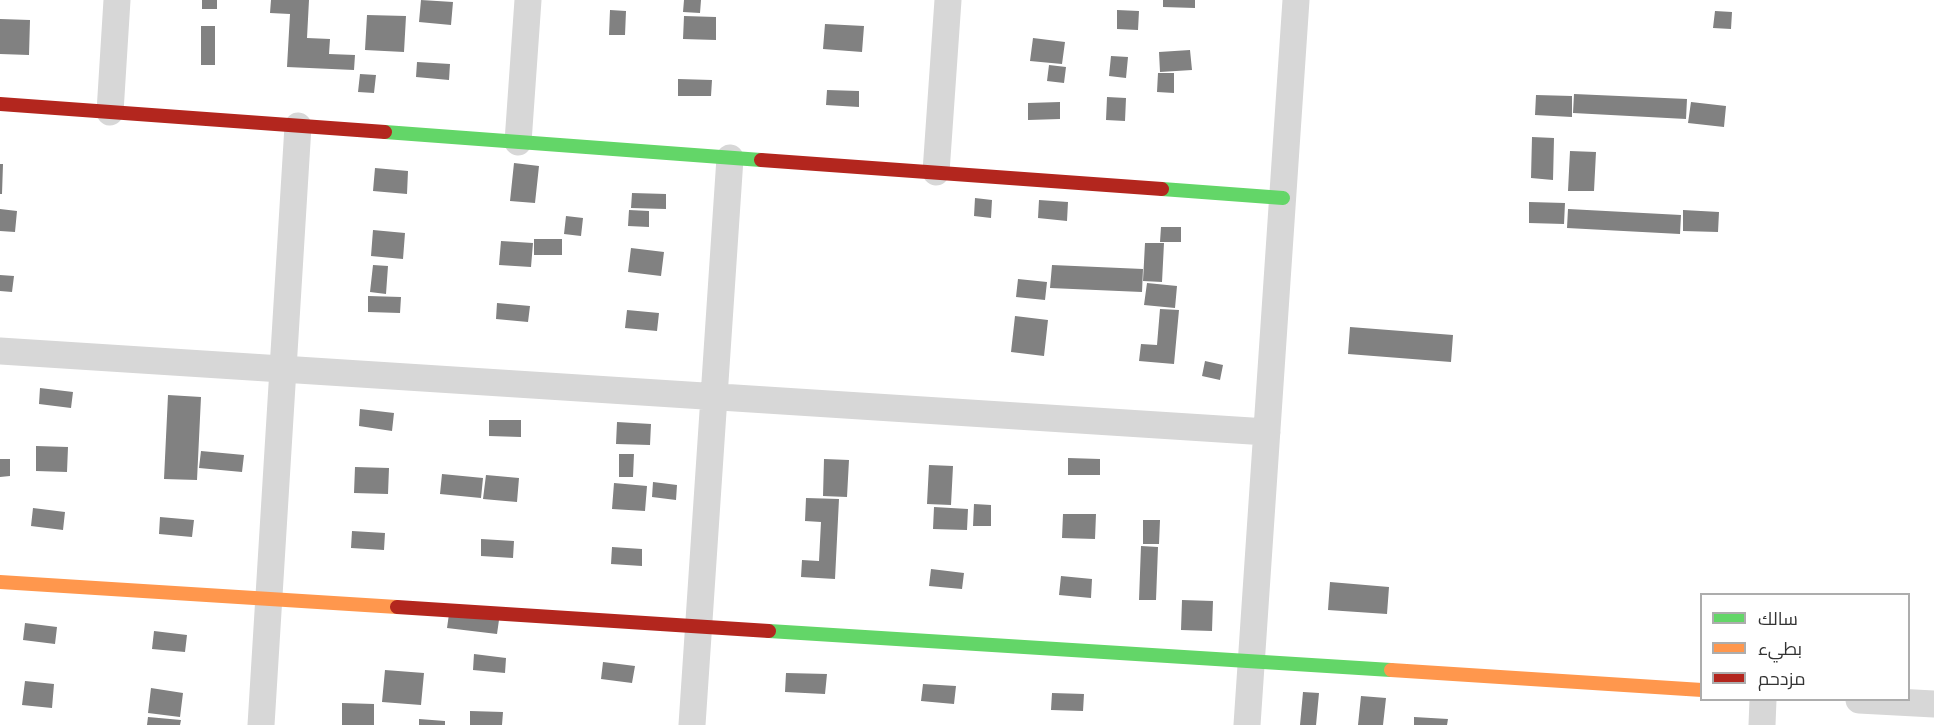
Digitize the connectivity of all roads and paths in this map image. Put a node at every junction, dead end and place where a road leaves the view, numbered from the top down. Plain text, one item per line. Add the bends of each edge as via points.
1 (117, 0) edge
2 (528, 0) edge
3 (948, 0) edge
4 (1296, 0) edge
5 (0, 104) edge
6 (110, 112) junction
7 (298, 126) junction
8 (518, 142) junction
9 (730, 158) junction
10 (936, 172) junction
11 (1283, 198) junction
12 (0, 351) edge
13 (283, 369) junction
14 (714, 397) junction
15 (1267, 432) junction
16 (0, 582) edge
17 (269, 599) junction
18 (699, 626) junction
19 (1252, 661) junction
20 (1700, 690) edge
21 (1763, 701) edge
22 (1889, 701) edge
23 (1934, 704) edge
24 (261, 725) edge
25 (692, 725) edge
26 (1247, 725) edge
27 (1762, 725) edge

1 - 6 street
2 - 8 street
3 - 10 street
4 - 11 street
5 - 6 street
6 - 7 street
7 - 8 street
7 - 13 street
8 - 9 street
9 - 10 street
9 - 14 street
10 - 11 street
11 - 15 street
12 - 13 street
13 - 14 street
13 - 17 street
14 - 15 street
14 - 18 street
15 - 19 street
16 - 17 street
17 - 18 street
17 - 24 street
18 - 19 street
18 - 25 street
19 - 20 street
19 - 26 street
21 - 27 street
22 - 23 street

